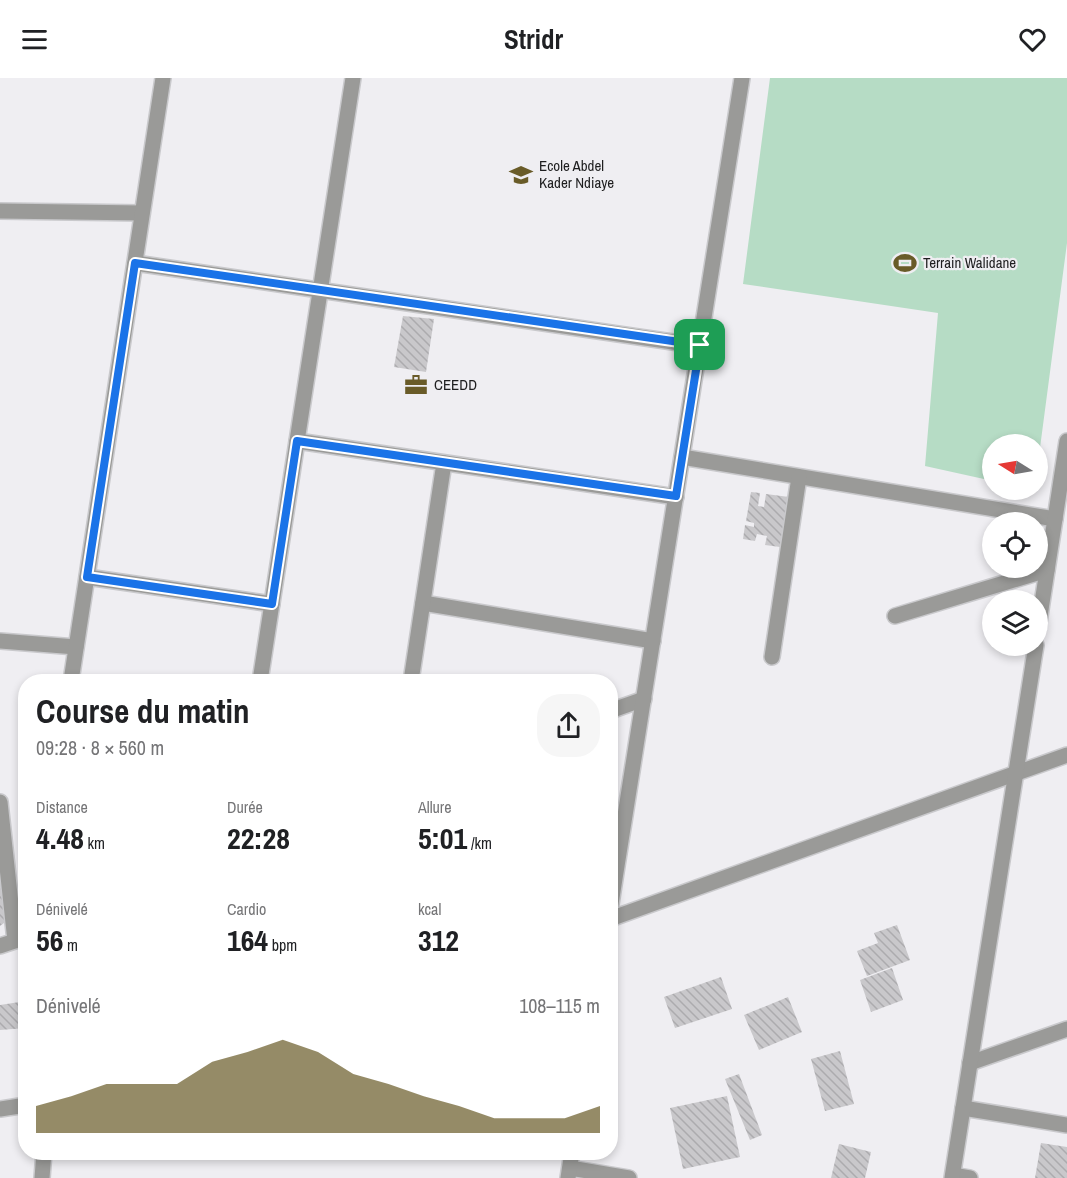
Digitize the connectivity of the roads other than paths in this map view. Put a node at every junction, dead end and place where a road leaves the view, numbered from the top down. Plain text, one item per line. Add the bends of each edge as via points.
1 (163, 78) edge
2 (353, 78) edge
3 (742, 78) edge
4 (0, 211) edge
5 (142, 213) junction
6 (135, 263) junction
7 (320, 290) junction
8 (700, 345) junction
9 (297, 441) junction
10 (1067, 441) edge
11 (682, 457) junction
12 (444, 463) junction
13 (1065, 469) edge
14 (799, 477) junction
15 (676, 496) junction
16 (1055, 519) junction
17 (1048, 564) edge
18 (87, 577) junction
19 (1021, 578) edge
20 (423, 603) junction
21 (272, 604) junction
22 (895, 616) dead end
23 (0, 641) edge
24 (653, 641) junction
25 (76, 647) junction
26 (1034, 656) edge
27 (772, 657) dead end
28 (72, 674) edge
29 (261, 674) edge
30 (412, 674) edge
31 (644, 699) junction
32 (618, 708) edge
33 (1067, 755) edge
34 (1016, 773) junction
35 (0, 802) edge
36 (618, 860) edge
37 (618, 916) edge
38 (0, 946) edge
39 (1067, 1029) edge
40 (970, 1063) junction
41 (18, 1107) edge
42 (963, 1107) junction
43 (0, 1109) edge
44 (1067, 1125) edge
45 (43, 1160) edge
46 (569, 1173) edge
47 (953, 1176) edge
48 (42, 1178) edge
49 (629, 1178) edge
50 (970, 1178) edge

1 - 5 street
2 - 7 street
3 - 8 street
4 - 5 street
5 - 6 street
6 - 7 street
6 - 18 street
7 - 8 street
7 - 9 street
8 - 11 street
9 - 12 street
9 - 21 street
10 - 13 street
11 - 14 street
11 - 15 street
12 - 15 street
12 - 20 street
13 - 16 street
14 - 16 street
14 - 27 street
15 - 24 street
16 - 17 street
18 - 21 street
18 - 25 street
19 - 22 street
20 - 24 street
20 - 30 street
21 - 29 street
23 - 25 street
24 - 31 street
25 - 28 street
26 - 34 street
31 - 32 street
31 - 36 street
33 - 34 street
34 - 37 street
34 - 40 street
35 - 38 street via 15,941
39 - 40 street
40 - 42 street
41 - 43 street
42 - 44 street
42 - 47 street
45 - 48 street
46 - 49 street
47 - 50 street

